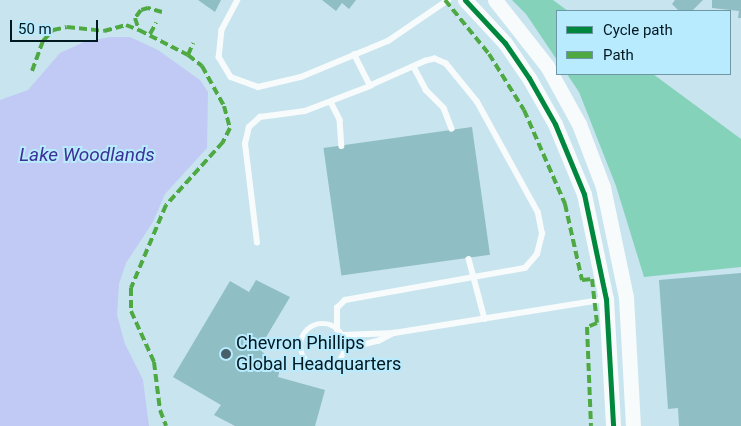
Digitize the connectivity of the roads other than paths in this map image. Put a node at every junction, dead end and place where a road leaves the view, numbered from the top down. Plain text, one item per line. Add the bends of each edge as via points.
1 (238, 0) edge
2 (448, 0) edge
3 (465, 0) edge
4 (495, 0) edge
5 (354, 55) junction
6 (414, 67) junction
7 (370, 86) junction
8 (331, 102) junction
9 (452, 129) dead end
10 (342, 146) dead end
11 (257, 243) dead end
12 (469, 259) dead end
13 (475, 278) junction
14 (626, 298) junction
15 (606, 299) junction
16 (485, 319) junction
17 (337, 330) junction
18 (394, 334) junction
19 (342, 335) junction
20 (345, 349) junction
21 (613, 426) edge
22 (633, 426) edge

1 - 5 lane via 222,30 219,50 225,70 241,83 258,87 275,85
2 - 5 lane via 388,41
3 - 15 street via 505,43 555,124 584,194
4 - 14 street via 547,66 579,124 603,187
5 - 7 lane
6 - 7 lane
6 - 9 lane via 426,90 444,108
6 - 13 lane via 435,59 446,64 477,102 538,213 542,234 537,254 525,268
7 - 8 lane
8 - 10 lane via 340,120
8 - 11 lane via 306,110 260,117 249,127 245,144
12 - 13 lane
13 - 16 lane
13 - 17 lane via 344,300 337,308
14 - 15 street
14 - 22 street
15 - 16 lane
15 - 21 street
16 - 18 lane
17 - 19 lane
17 - 20 lane via 324,324 311,329 302,340 303,354 312,365 326,368 339,362
18 - 19 lane
18 - 20 lane
19 - 20 lane

